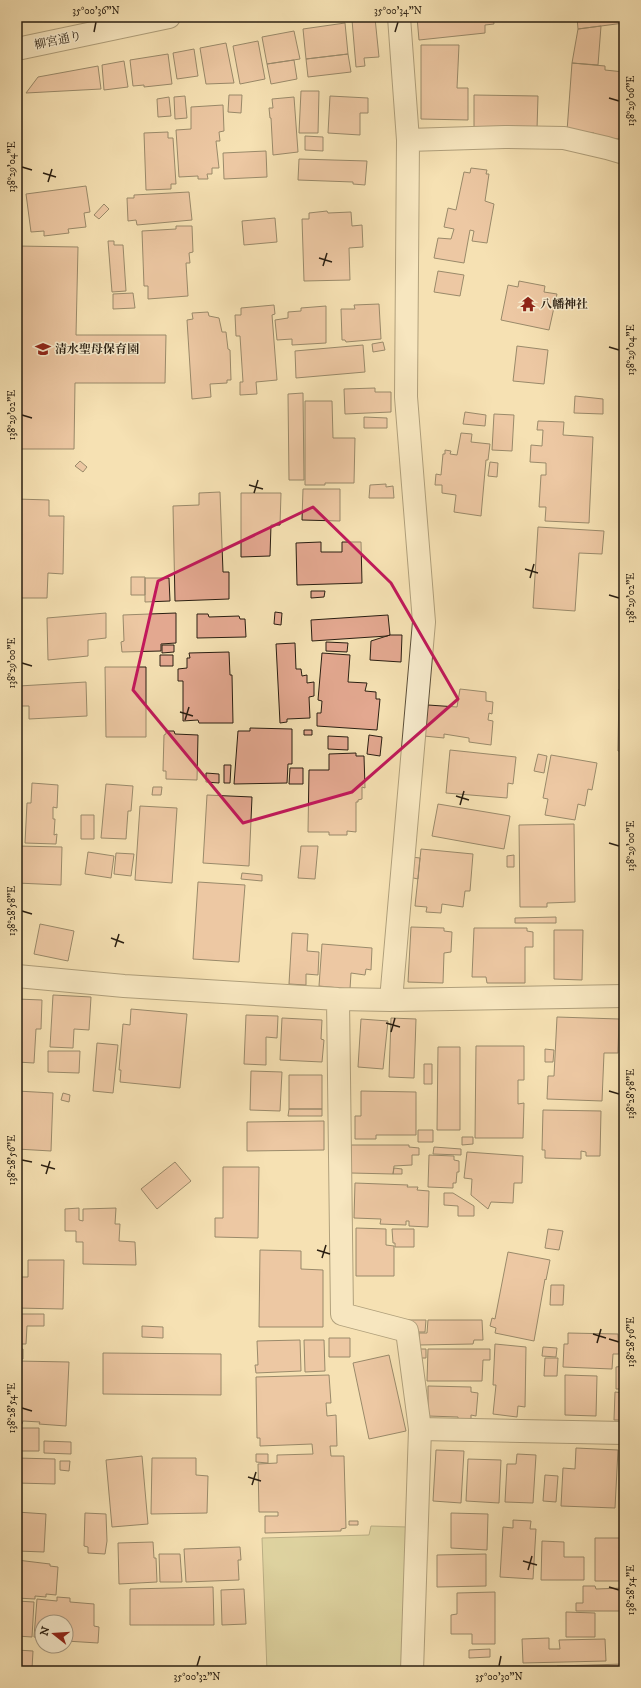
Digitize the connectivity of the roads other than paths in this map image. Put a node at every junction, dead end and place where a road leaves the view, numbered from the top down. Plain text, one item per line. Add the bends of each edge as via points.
1 (169, 17) edge
2 (399, 17) edge
3 (17, 48) edge
4 (408, 140) junction
5 (624, 153) edge
6 (17, 976) edge
7 (624, 996) edge
8 (338, 999) junction
9 (391, 1000) junction
10 (420, 1429) junction
11 (624, 1433) edge
12 (412, 1671) edge

1 - 3 street, 柳宮通り
2 - 4 street
4 - 5 street via 564,138
4 - 9 street via 406,397 424,622
6 - 8 street via 124,986
7 - 9 street
8 - 9 street
8 - 10 street via 342,1314 408,1331
10 - 11 street
10 - 12 street

